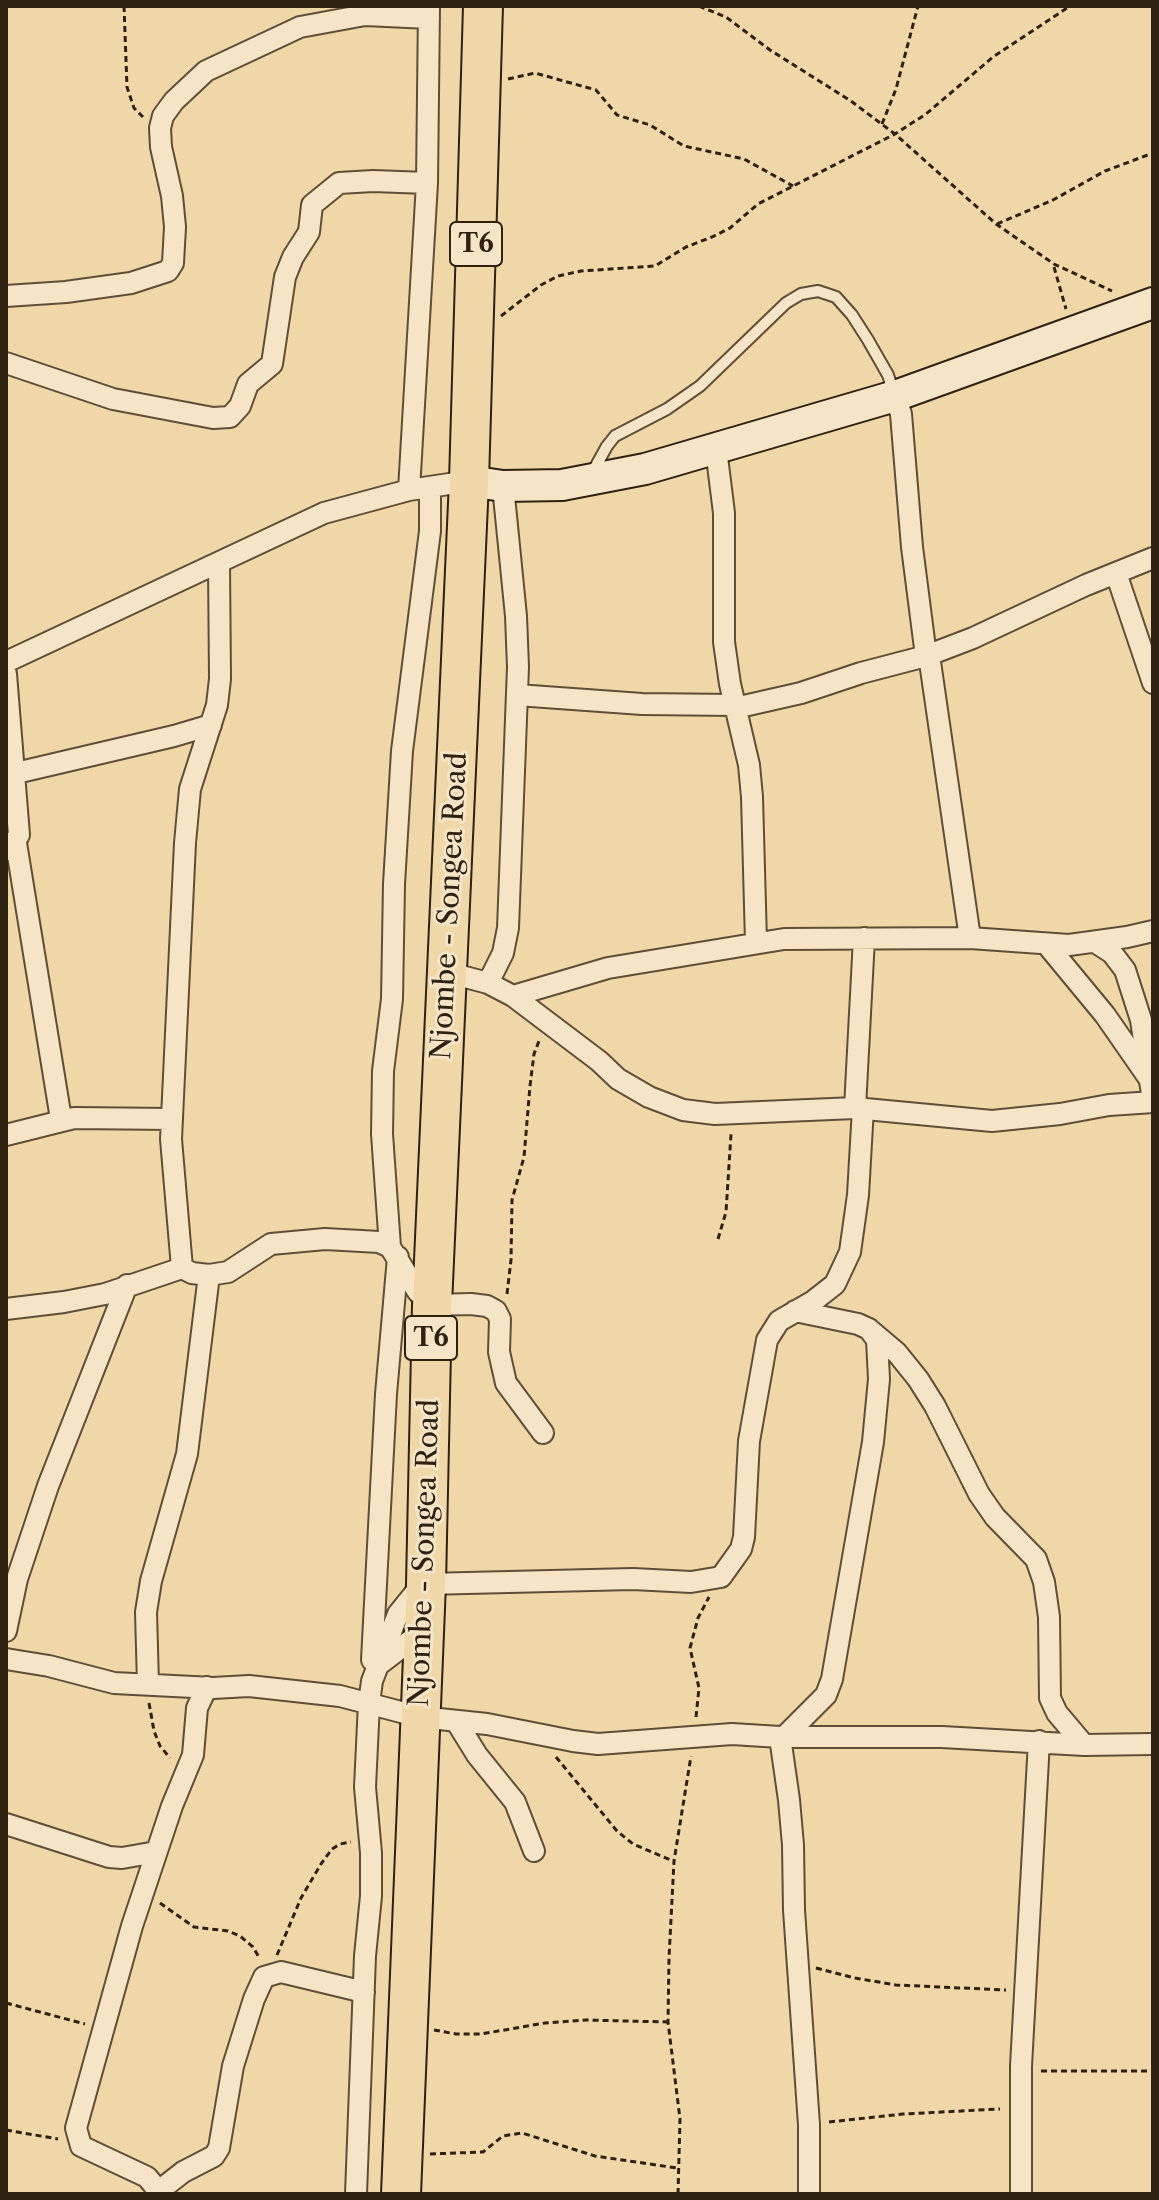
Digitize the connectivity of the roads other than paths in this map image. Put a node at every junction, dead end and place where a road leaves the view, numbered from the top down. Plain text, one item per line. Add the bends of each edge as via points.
1 (483, 6) edge
2 (429, 12) edge
3 (427, 183) junction
4 (6, 296) edge
5 (1147, 305) edge
6 (6, 363) edge
7 (895, 396) junction
8 (716, 449) junction
9 (588, 480) junction
10 (486, 484) junction
11 (430, 489) junction
12 (409, 490) junction
13 (1153, 558) edge
14 (219, 563) junction
15 (1116, 573) junction
16 (928, 656) junction
17 (6, 662) edge
18 (6, 674) edge
19 (1153, 683) edge
20 (517, 695) junction
21 (735, 707) junction
22 (211, 725) junction
23 (16, 773) junction
24 (11, 848) edge
25 (1153, 931) edge
26 (864, 938) junction
27 (970, 938) junction
28 (756, 942) junction
29 (1095, 942) junction
30 (1048, 946) junction
31 (446, 972) junction
32 (488, 983) junction
33 (513, 996) junction
34 (1152, 1092) edge
35 (859, 1108) junction
36 (61, 1119) junction
37 (172, 1119) junction
38 (6, 1135) edge
39 (394, 1252) junction
40 (182, 1268) junction
41 (209, 1275) junction
42 (127, 1285) junction
43 (432, 1305) junction
44 (6, 1309) edge
45 (795, 1311) junction
46 (869, 1329) junction
47 (543, 1433) dead end
48 (426, 1584) junction
49 (6, 1631) edge
50 (423, 1631) junction
51 (6, 1659) edge
52 (374, 1673) junction
53 (148, 1684) junction
54 (207, 1687) junction
55 (369, 1703) junction
56 (438, 1719) junction
57 (782, 1737) junction
58 (1039, 1741) junction
59 (1153, 1744) edge
60 (1084, 1745) junction
61 (6, 1824) edge
62 (534, 1851) dead end
63 (156, 1852) junction
64 (364, 1992) junction
65 (160, 2192) edge
66 (356, 2194) edge
67 (401, 2194) edge
68 (809, 2194) edge
69 (1021, 2194) edge

1 - 10 highway, T6 via 473,338
2 - 3 street
2 - 4 street via 365,15 300,27 206,71 174,101 160,128 175,227 168,271 131,283
3 - 6 street via 339,183 312,205 309,232 285,277 272,364 248,384 230,417 113,399
3 - 12 street
5 - 7 street
7 - 8 street
7 - 9 lane via 868,340 836,297 818,291 801,294 700,386 615,436
7 - 16 street
8 - 9 street
8 - 21 street via 724,513 724,642
9 - 10 street
10 - 11 street
10 - 20 street via 518,642
10 - 31 highway, Njombe - Songea Road / T6
11 - 12 street
11 - 39 street via 430,531 402,751 392,999 383,1071 382,1134
12 - 14 street via 324,513
13 - 15 street
14 - 17 street
14 - 22 street via 220,679
15 - 16 street
15 - 19 street
16 - 21 street
16 - 27 street
18 - 23 street
20 - 21 street
20 - 32 street via 508,928
21 - 28 street via 752,797
22 - 23 street
22 - 37 street via 190,789
23 - 24 street via 19,835
24 - 36 street
25 - 29 street
26 - 27 street
26 - 28 street
26 - 35 street
27 - 30 street
28 - 33 street via 608,968
29 - 30 street
29 - 34 street via 1125,970 1141,1020
30 - 34 street via 1105,1015
31 - 32 street
31 - 43 highway, Njombe - Songea Road / T6
32 - 33 street
33 - 35 street via 618,1079 683,1110 730,1114
34 - 35 street via 1049,1116 992,1121
35 - 45 street via 858,1195 850,1252 835,1284
36 - 37 street
36 - 38 street
37 - 40 street
39 - 41 street via 379,1242 271,1244 228,1272
39 - 43 street
39 - 52 street
40 - 41 street
40 - 42 street
41 - 53 street via 187,1454 146,1612
42 - 44 street via 105,1294
42 - 49 street via 48,1486
43 - 47 street via 487,1306 496,1311 506,1383
43 - 48 highway, Njombe - Songea Road / T6
45 - 46 street
45 - 48 street via 779,1321 767,1340 749,1441 744,1537 721,1577 691,1582
46 - 57 street via 877,1340 879,1379 873,1442 836,1664 826,1695
46 - 60 street via 918,1379 979,1494 1036,1559 1049,1617 1050,1698
48 - 50 highway, Njombe - Songea Road / T6
48 - 52 street via 398,1614
50 - 52 street
50 - 56 highway, Njombe - Songea Road / T6
51 - 53 street via 114,1683
52 - 55 street
53 - 54 street
54 - 55 street via 249,1686
54 - 63 street via 197,1708 193,1755
55 - 56 street
55 - 64 street via 365,1787 371,1896
56 - 57 street via 598,1744 732,1734
56 - 62 street via 477,1755 515,1802
56 - 67 highway, Njombe - Songea Road / T6 via 406,2025
57 - 58 street
57 - 68 street via 809,2125
58 - 60 street
58 - 69 street via 1021,2066
59 - 60 street
61 - 63 street via 109,1857
63 - 65 street via 78,2117 78,2142 147,2177
64 - 65 street via 272,1970 264,1977 233,2066 219,2148
64 - 66 street

